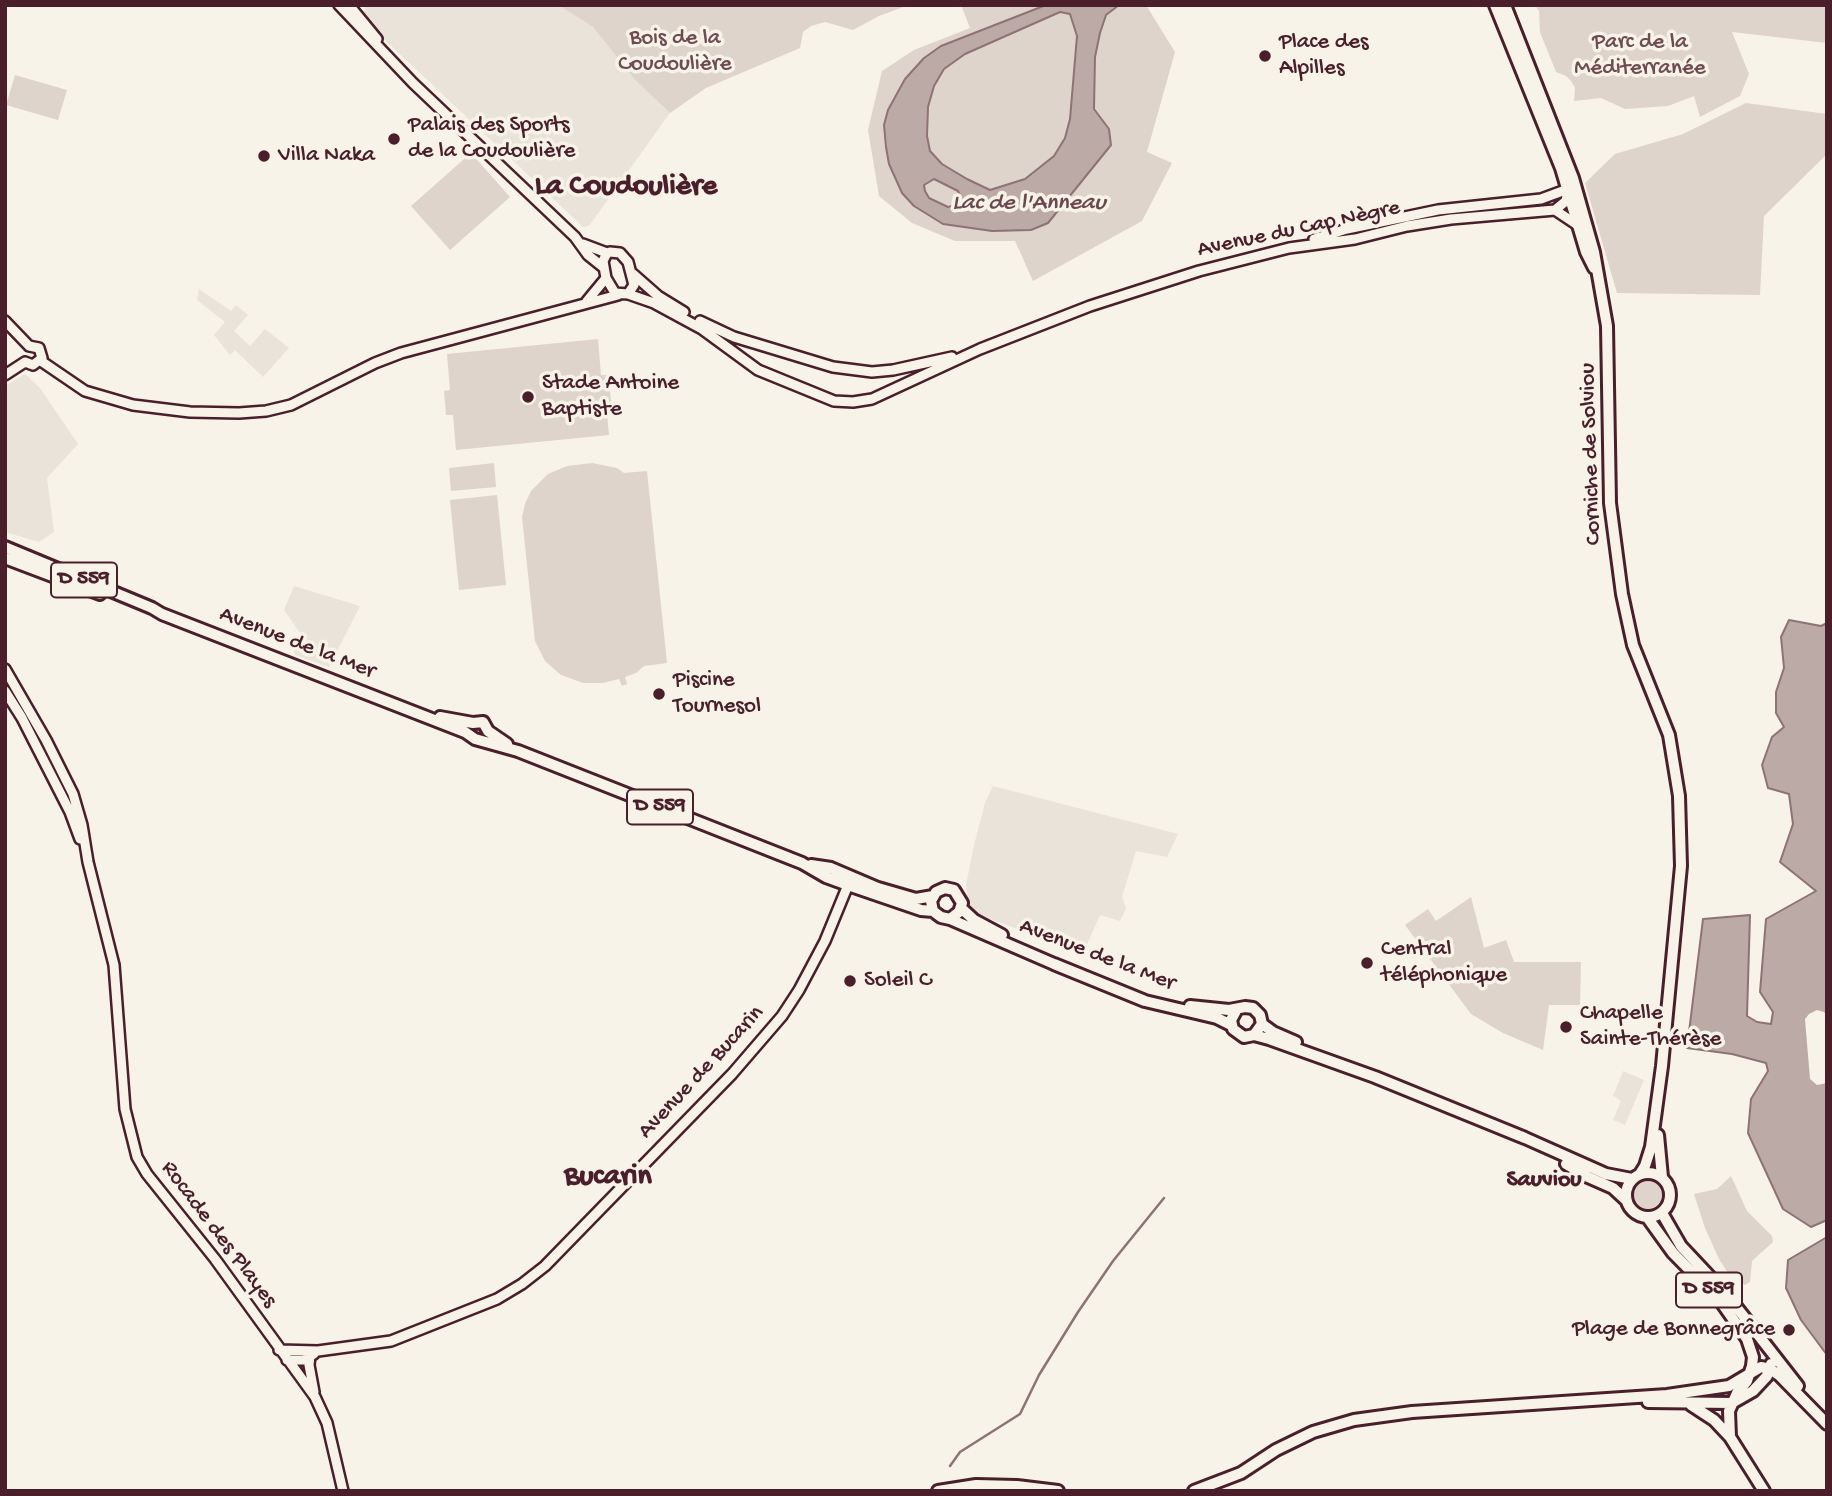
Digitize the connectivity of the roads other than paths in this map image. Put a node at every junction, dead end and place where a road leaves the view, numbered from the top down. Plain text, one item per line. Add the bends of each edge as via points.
1 (339, 5) edge
2 (349, 5) edge
3 (1495, 5) edge
4 (1505, 5) edge
5 (395, 64) junction
6 (1571, 183) junction
7 (1555, 210) junction
8 (1579, 226) junction
9 (580, 242) junction
10 (1289, 248) junction
11 (607, 253) junction
12 (603, 267) junction
13 (1596, 271) junction
14 (633, 274) junction
15 (606, 278) junction
16 (623, 294) junction
17 (585, 302) junction
18 (5, 321) edge
19 (29, 346) junction
20 (981, 349) junction
21 (41, 360) junction
22 (25, 362) junction
23 (5, 375) edge
24 (5, 547) edge
25 (5, 558) edge
26 (162, 614) junction
27 (5, 669) edge
28 (5, 691) edge
29 (88, 862) junction
30 (802, 863) junction
31 (848, 886) junction
32 (933, 897) junction
33 (961, 908) junction
34 (933, 911) junction
35 (950, 919) junction
36 (1237, 1009) junction
37 (1262, 1024) junction
38 (1231, 1025) junction
39 (1254, 1035) junction
40 (1375, 1077) junction
41 (1657, 1100) junction
42 (1513, 1134) junction
43 (1636, 1176) junction
44 (1662, 1177) junction
45 (1626, 1200) junction
46 (1662, 1213) junction
47 (1647, 1217) junction
48 (279, 1350) junction
49 (311, 1353) junction
50 (1774, 1354) junction
51 (290, 1362) junction
52 (1770, 1369) junction
53 (1750, 1371) junction
54 (315, 1397) junction
55 (1592, 1401) junction
56 (1732, 1403) junction
57 (1689, 1404) junction
58 (1827, 1423) edge
59 (1730, 1437) junction
60 (957, 1489) edge
61 (343, 1491) edge
62 (937, 1491) edge
63 (1058, 1491) edge
64 (1194, 1491) edge
65 (1764, 1491) edge

1 - 5 street
2 - 5 street
3 - 6 main road
4 - 6 main road
5 - 9 street
6 - 7 street via 1566,201
6 - 8 main road
6 - 10 street via 1541,199 1400,216
6 - 13 main road, Corniche de Solviou via 1590,237
7 - 8 street
7 - 10 street, Avenue du Cap Nègre via 1451,219
8 - 13 main road
9 - 11 street
9 - 12 street
10 - 20 street, Avenue du Cap Nègre via 1090,306
11 - 12 street
11 - 14 street via 625,256
12 - 15 street
13 - 41 main road, Corniche de Solviou via 1607,326 1610,503 1622,594 1633,645 1670,735 1679,796 1681,866
14 - 16 street via 634,285
14 - 20 street, Avenue du Cap Nègre via 658,296 704,324 825,366 893,370
15 - 16 street via 611,290
15 - 17 street
16 - 17 street
16 - 20 street, Avenue du Cap Nègre via 684,318 758,370 834,401 872,399
17 - 21 street via 401,353 291,405 266,411 190,412 133,405 85,391
18 - 19 street
19 - 21 street via 41,350
19 - 22 street via 23,352
21 - 22 street via 33,365
22 - 23 street
24 - 26 main road, Avenue de la Mer / D 559
25 - 26 main road, Avenue de la Mer / D 559 via 148,613
26 - 30 main road, Avenue de la Mer / D 559 via 478,732
27 - 29 street, Rocade des Playes via 73,794
28 - 29 street, Rocade des Playes via 70,812
29 - 48 street, Rocade des Playes via 114,965 125,1109 137,1157
30 - 31 main road, Avenue de la Mer / D 559
30 - 32 main road, Avenue de la Mer / D 559 via 831,868 916,899
31 - 34 main road, Avenue de la Mer / D 559
31 - 49 street, Avenue de Bucarin via 825,941 782,1016 732,1074 545,1266 497,1299 410,1334
32 - 33 main road via 940,890 954,890 961,898
32 - 34 main road
33 - 35 main road
33 - 36 main road, Avenue de la Mer via 1010,939 1132,991 1176,1004
34 - 35 main road
35 - 38 main road, Avenue de la Mer via 1145,1001
36 - 37 main road via 1253,1008
36 - 38 main road
37 - 39 main road
37 - 40 main road
38 - 39 main road via 1240,1036
39 - 40 main road
40 - 42 main road
41 - 43 main road, Corniche de Solviou via 1648,1160
41 - 44 main road, Corniche de Solviou
42 - 43 main road via 1606,1174
42 - 45 main road via 1613,1188
43 - 44 main road via 1651,1172
43 - 45 main road
44 - 46 main road via 1671,1197
45 - 47 main road via 1631,1210
46 - 47 main road
46 - 50 main road, D 559 via 1681,1246
47 - 53 main road, D 559 via 1742,1330 1753,1357
48 - 49 street, Avenue de Bucarin
48 - 51 street, Rocade des Playes
49 - 51 street, Avenue de Bucarin
49 - 54 street
50 - 52 main road
50 - 58 main road
51 - 54 street, Rocade des Playes
52 - 53 main road
52 - 56 main road via 1753,1391
52 - 58 main road
53 - 55 main road via 1729,1386
53 - 56 main road
54 - 61 street, Rocade des Playes via 327,1423
55 - 57 main road
55 - 64 main road via 1354,1420 1313,1432 1241,1473
56 - 57 main road
56 - 59 main road
57 - 59 main road
59 - 65 main road
60 - 62 main road
60 - 63 main road via 1017,1486

